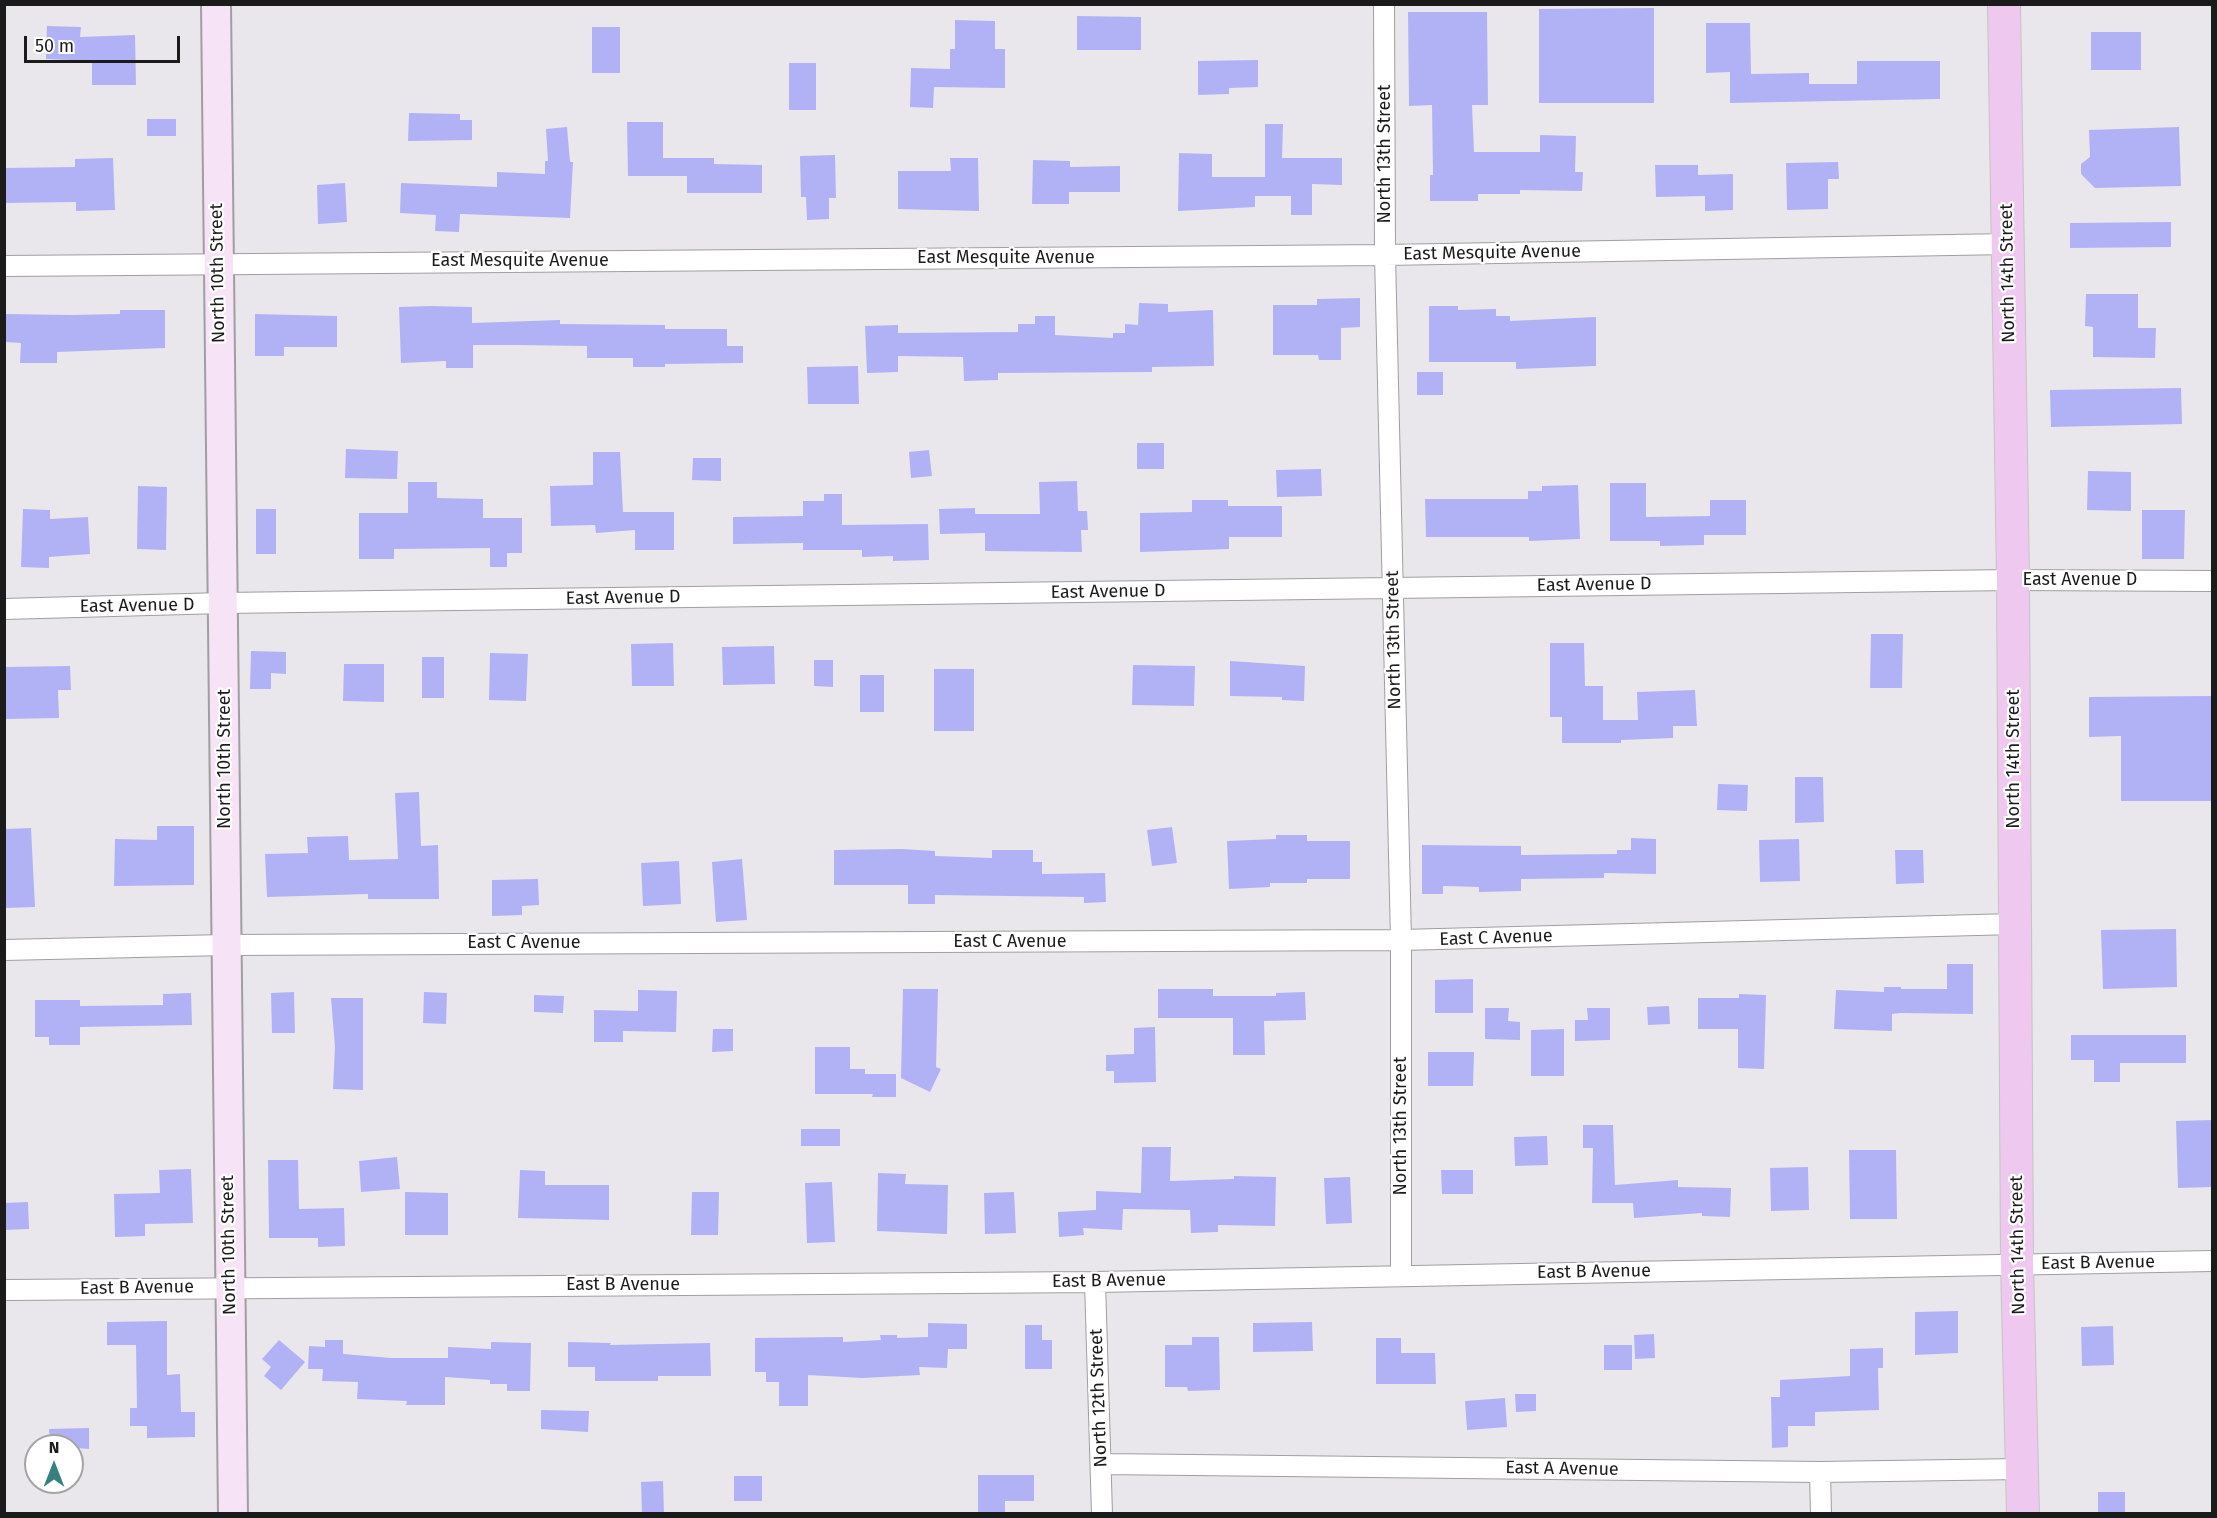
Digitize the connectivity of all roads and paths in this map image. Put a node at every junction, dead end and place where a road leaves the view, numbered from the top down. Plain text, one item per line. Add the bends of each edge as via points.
1 (216, 4) edge
2 (1384, 4) edge
3 (2004, 4) edge
4 (2008, 244) junction
5 (1385, 255) junction
6 (217, 263) junction
7 (4, 266) edge
8 (2013, 580) junction
9 (2212, 581) edge
10 (1393, 588) junction
11 (223, 603) junction
12 (4, 609) edge
13 (2015, 924) junction
14 (1401, 940) junction
15 (226, 945) junction
16 (4, 950) edge
17 (2212, 1261) edge
18 (2017, 1264) junction
19 (1401, 1275) junction
20 (1095, 1282) junction
21 (229, 1287) junction
22 (4, 1290) edge
23 (1102, 1464) junction
24 (2022, 1469) junction
25 (1820, 1472) junction
26 (233, 1514) edge
27 (1102, 1514) edge
28 (1821, 1514) edge
29 (2023, 1514) edge

1 - 6 street, North 10th Street
2 - 5 street, North 13th Street
3 - 4 main road, North 14th Street
4 - 5 street, East Mesquite Avenue
4 - 8 main road, North 14th Street
5 - 6 street, East Mesquite Avenue
5 - 10 street, North 13th Street
6 - 7 street, East Mesquite Avenue
6 - 11 street, North 10th Street
8 - 9 street, East Avenue D
8 - 10 street, East Avenue D
8 - 13 main road, North 14th Street
10 - 11 street, East Avenue D
10 - 14 street, North 13th Street
11 - 12 street, East Avenue D
11 - 15 street, North 10th Street
13 - 14 street, East C Avenue
13 - 18 main road, North 14th Street
14 - 15 street, East C Avenue
14 - 19 street, North 13th Street
15 - 16 street, East C Avenue
15 - 21 street, North 10th Street
17 - 18 street, East B Avenue
18 - 19 street, East B Avenue
18 - 24 main road, North 14th Street
19 - 20 street, East B Avenue
20 - 21 street, East B Avenue
20 - 23 street, North 12th Street
21 - 22 street, East B Avenue
21 - 26 street, North 10th Street
23 - 25 street, East A Avenue
23 - 27 street, North 12th Street
24 - 25 street, East A Avenue
24 - 29 main road, North 14th Street
25 - 28 street

